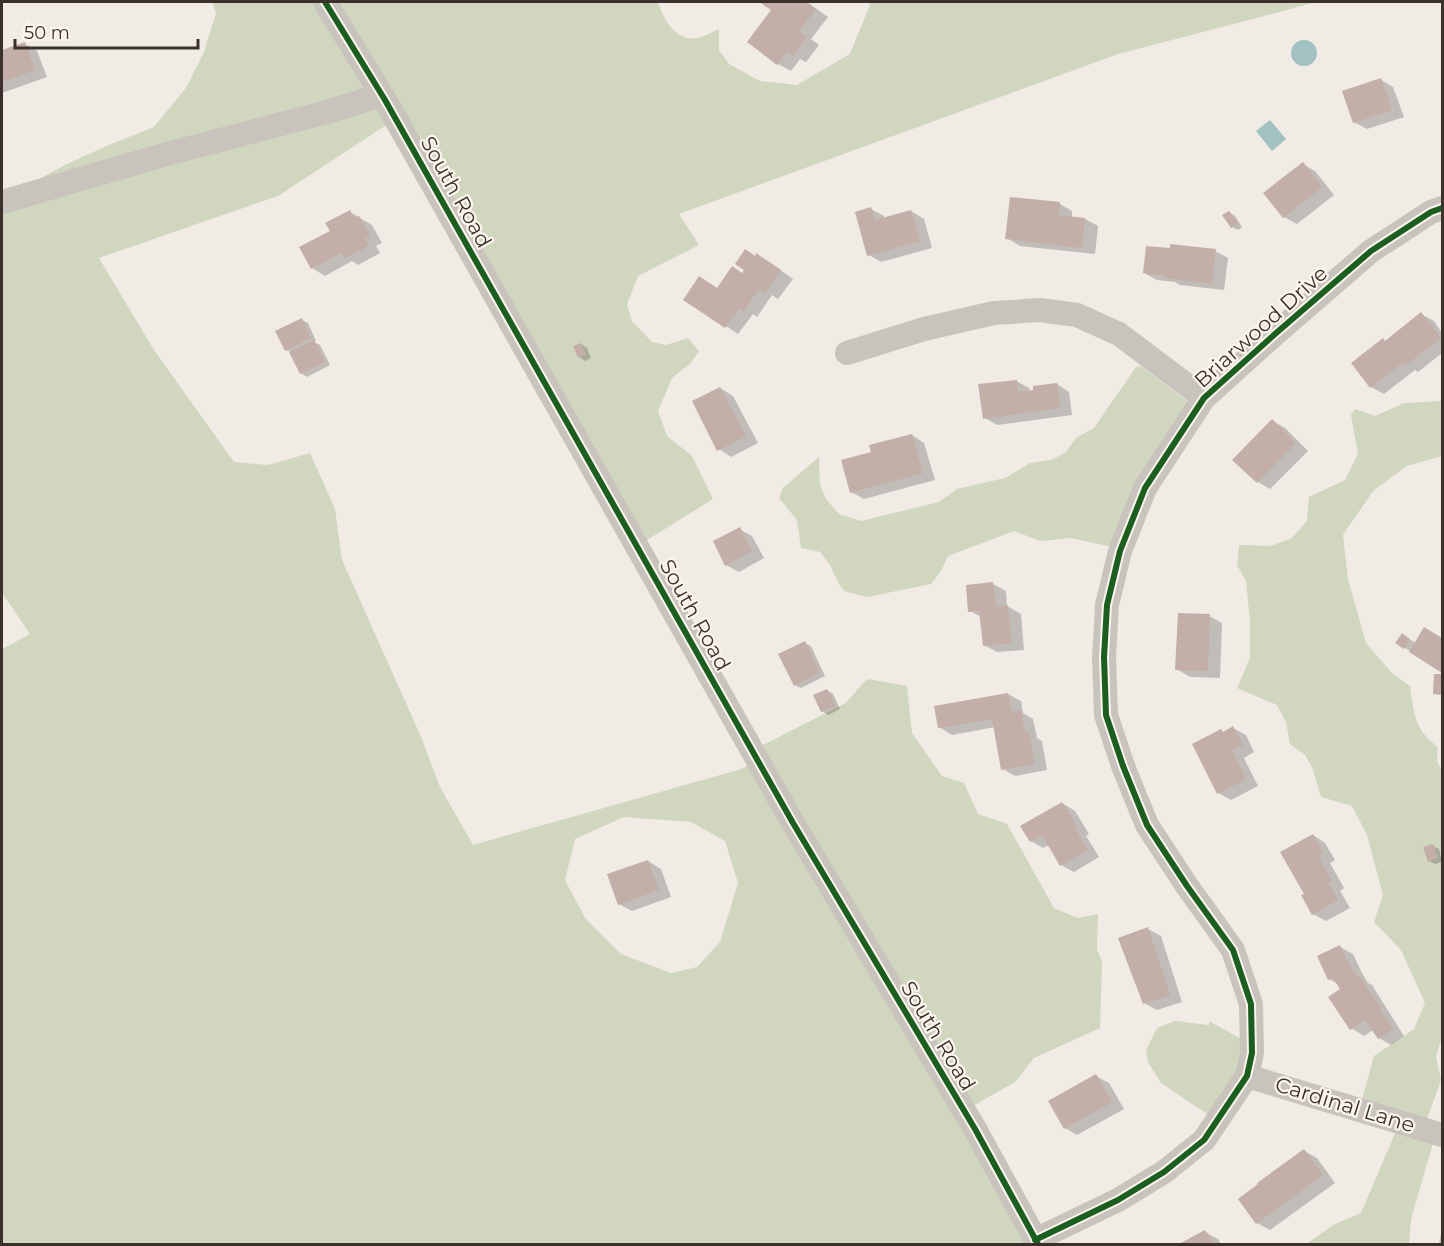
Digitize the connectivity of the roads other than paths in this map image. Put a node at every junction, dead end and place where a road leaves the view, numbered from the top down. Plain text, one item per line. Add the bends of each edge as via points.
1 (325, 2) edge
2 (382, 95) junction
3 (2, 202) edge
4 (1443, 207) edge
5 (847, 353) dead end
6 (1204, 398) junction
7 (1247, 1076) junction
8 (1443, 1135) edge
9 (1036, 1242) edge

1 - 2 street, South Road
2 - 3 street
2 - 9 street, South Road via 793,823 975,1130
4 - 6 street, Briarwood Drive via 1371,251
5 - 6 street via 982,315 1040,309 1077,315 1119,334
6 - 7 street, Briarwood Drive via 1145,488 1120,551 1107,605 1106,715 1147,825 1233,950 1251,1004 1252,1053
7 - 8 street, Cardinal Lane
7 - 9 street via 1204,1140 1164,1172

